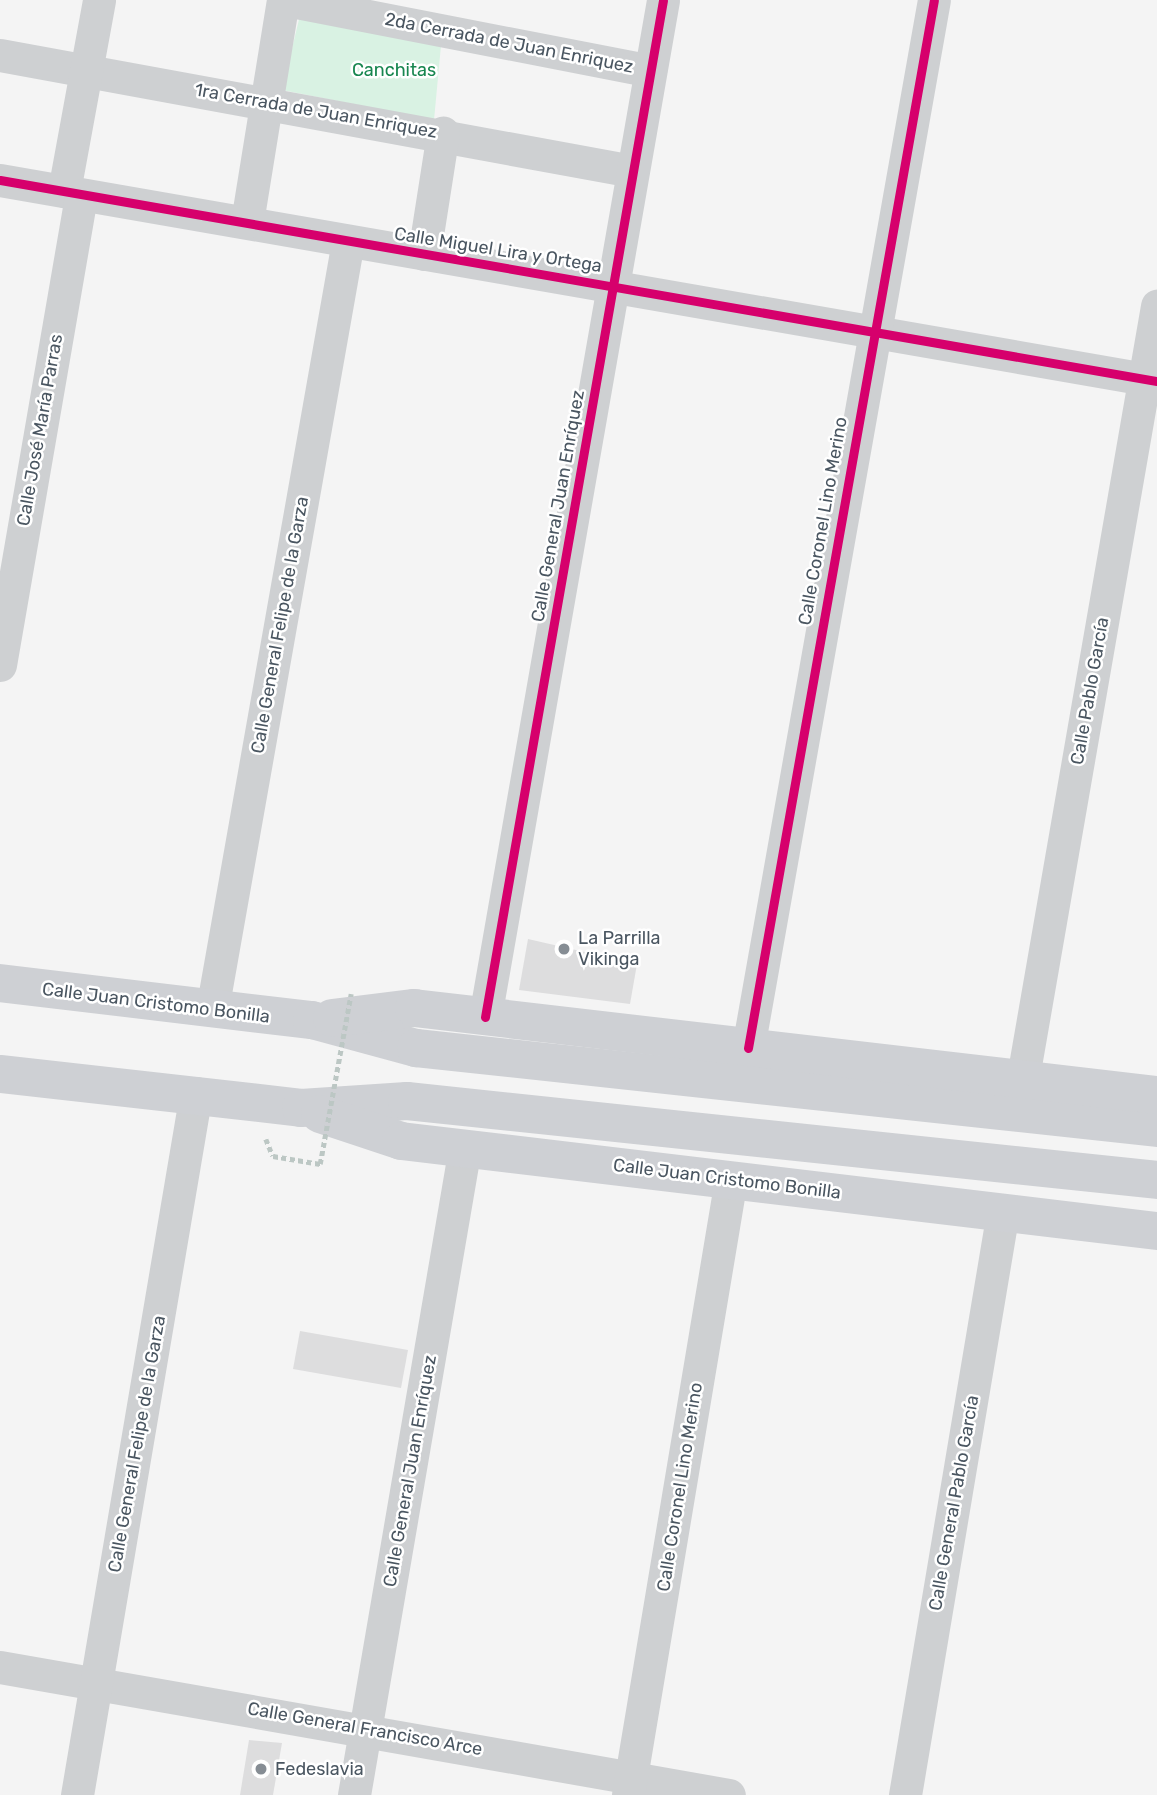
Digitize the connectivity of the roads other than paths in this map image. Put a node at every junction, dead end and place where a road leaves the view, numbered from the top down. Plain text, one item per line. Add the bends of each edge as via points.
1 (99, 0) edge
2 (285, 0) edge
3 (663, 0) edge
4 (934, 0) edge
5 (0, 55) edge
6 (87, 71) junction
7 (650, 71) junction
8 (265, 102) junction
9 (443, 132) junction
10 (632, 171) junction
11 (0, 180) edge
12 (72, 193) junction
13 (247, 222) junction
14 (348, 240) junction
15 (424, 254) junction
16 (612, 285) junction
17 (1157, 306) edge
18 (872, 331) junction
19 (1151, 380) edge
20 (0, 666) edge
21 (0, 983) edge
22 (212, 1010) junction
23 (485, 1017) junction
24 (312, 1020) junction
25 (748, 1048) junction
26 (0, 1074) edge
27 (1023, 1077) junction
28 (196, 1093) junction
29 (1157, 1096) edge
30 (301, 1108) junction
31 (1157, 1128) edge
32 (465, 1147) junction
33 (732, 1180) junction
34 (1157, 1180) edge
35 (1003, 1211) junction
36 (1157, 1231) edge
37 (0, 1667) edge
38 (97, 1681) junction
39 (365, 1728) junction
40 (630, 1787) edge
41 (77, 1795) edge
42 (354, 1795) edge
43 (729, 1795) edge
44 (905, 1795) edge

1 - 6 street, Calle José María Parras
2 - 7 street, 2da Cerrada de Juan Enriquez
2 - 8 street
3 - 7 street, Calle General Juan Enríquez
4 - 18 street, Calle Coronel Lino Merino
5 - 6 street, 1ra Cerrada de Juan Enriquez
6 - 8 street, 1ra Cerrada de Juan Enriquez
6 - 12 street, Calle José María Parras
7 - 10 street, Calle General Juan Enríquez
8 - 9 street, 1ra Cerrada de Juan Enriquez
8 - 13 street
9 - 10 street, 1ra Cerrada de Juan Enriquez
9 - 15 street
10 - 16 street, Calle General Juan Enríquez
11 - 12 street, Calle Miguel Lira y Ortega
12 - 13 street, Calle Miguel Lira y Ortega
12 - 20 street, Calle José María Parras
13 - 14 street, Calle Miguel Lira y Ortega
14 - 15 street, Calle Miguel Lira y Ortega
14 - 22 street, Calle General Felipe de la Garza
15 - 16 street, Calle Miguel Lira y Ortega
16 - 18 street, Calle Miguel Lira y Ortega
16 - 23 street, Calle General Juan Enríquez
17 - 19 street, Calle Pablo García
18 - 19 street, Calle Miguel Lira y Ortega
18 - 25 street, Calle Coronel Lino Merino
19 - 27 street, Calle Pablo García
21 - 22 main road, Calle Juan Cristomo Bonilla
22 - 24 main road, Calle Juan Cristomo Bonilla
23 - 24 main road, Calle Juan Cristomo Bonilla via 414,1008
23 - 25 main road, Calle Juan Cristomo Bonilla
24 - 31 main road, Calle Juan Cristomo Bonilla via 416,1048
25 - 27 main road, Calle Juan Cristomo Bonilla
26 - 28 main road, Calle Juan Cristomo Bonilla
27 - 29 main road, Calle Juan Cristomo Bonilla
28 - 30 main road, Calle Juan Cristomo Bonilla
28 - 38 street, Calle General Felipe de la Garza
30 - 32 main road, Calle Juan Cristomo Bonilla via 401,1140
30 - 34 main road, Calle Juan Cristomo Bonilla via 407,1101
32 - 33 main road, Calle Juan Cristomo Bonilla
32 - 39 street, Calle General Juan Enríquez
33 - 35 main road, Calle Juan Cristomo Bonilla
33 - 40 street, Calle Coronel Lino Merino
35 - 36 main road, Calle Juan Cristomo Bonilla
35 - 44 street, Calle General Pablo García
37 - 38 street, Calle General Francisco Arce
38 - 39 street, Calle General Francisco Arce
38 - 41 street, Calle General Felipe de la Garza
39 - 40 street, Calle General Francisco Arce
39 - 42 street, Calle General Juan Enríquez
40 - 43 street, Calle General Francisco Arce

